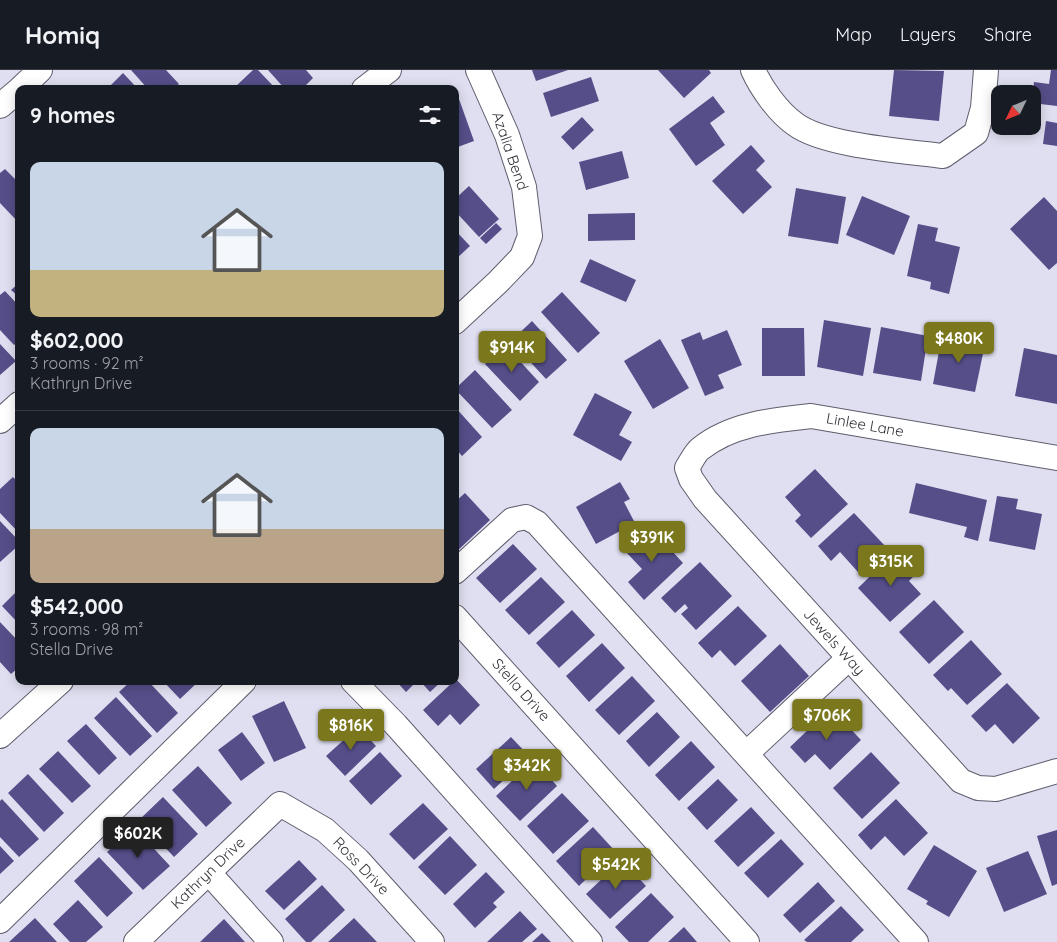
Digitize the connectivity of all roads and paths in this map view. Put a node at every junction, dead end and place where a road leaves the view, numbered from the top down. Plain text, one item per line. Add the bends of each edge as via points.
1 (40, 70) edge
2 (389, 70) edge
3 (478, 70) edge
4 (753, 70) edge
5 (986, 70) edge
6 (23, 85) edge
7 (369, 85) edge
8 (15, 93) edge
9 (0, 106) edge
10 (459, 318) edge
11 (15, 408) edge
12 (0, 421) edge
13 (1057, 458) edge
14 (687, 468) joint
15 (459, 568) edge
16 (459, 621) edge
17 (849, 658) junction
18 (56, 685) edge
19 (240, 685) edge
20 (357, 685) edge
21 (0, 736) edge
22 (746, 754) junction
23 (1057, 771) edge
24 (280, 804) joint
25 (208, 872) junction
26 (0, 920) edge
27 (136, 942) edge
28 (271, 942) edge
29 (432, 942) edge
30 (590, 942) edge
31 (747, 942) edge
32 (916, 942) edge

1 - 6 street
2 - 7 street
3 - 10 street, Azalia Bend via 507,136 524,187 530,236 522,257
4 - 5 street via 770,98 794,124 811,134 943,156 976,133 983,108
8 - 9 street
11 - 12 street
13 - 14 street, Linlee Lane via 811,416 776,420 731,431 699,450
14 - 17 street, Jewels Way via 691,480 706,499
15 - 22 street via 512,520 526,517 537,523
16 - 31 street, Stella Drive
17 - 22 street
17 - 23 street, Jewels Way via 961,782 978,788 996,789
18 - 21 street
19 - 26 street
20 - 30 street
22 - 32 street
24 - 25 street, Kathryn Drive
24 - 29 street, Ross Drive via 325,830 358,860
25 - 27 street, Kathryn Drive
25 - 28 street

